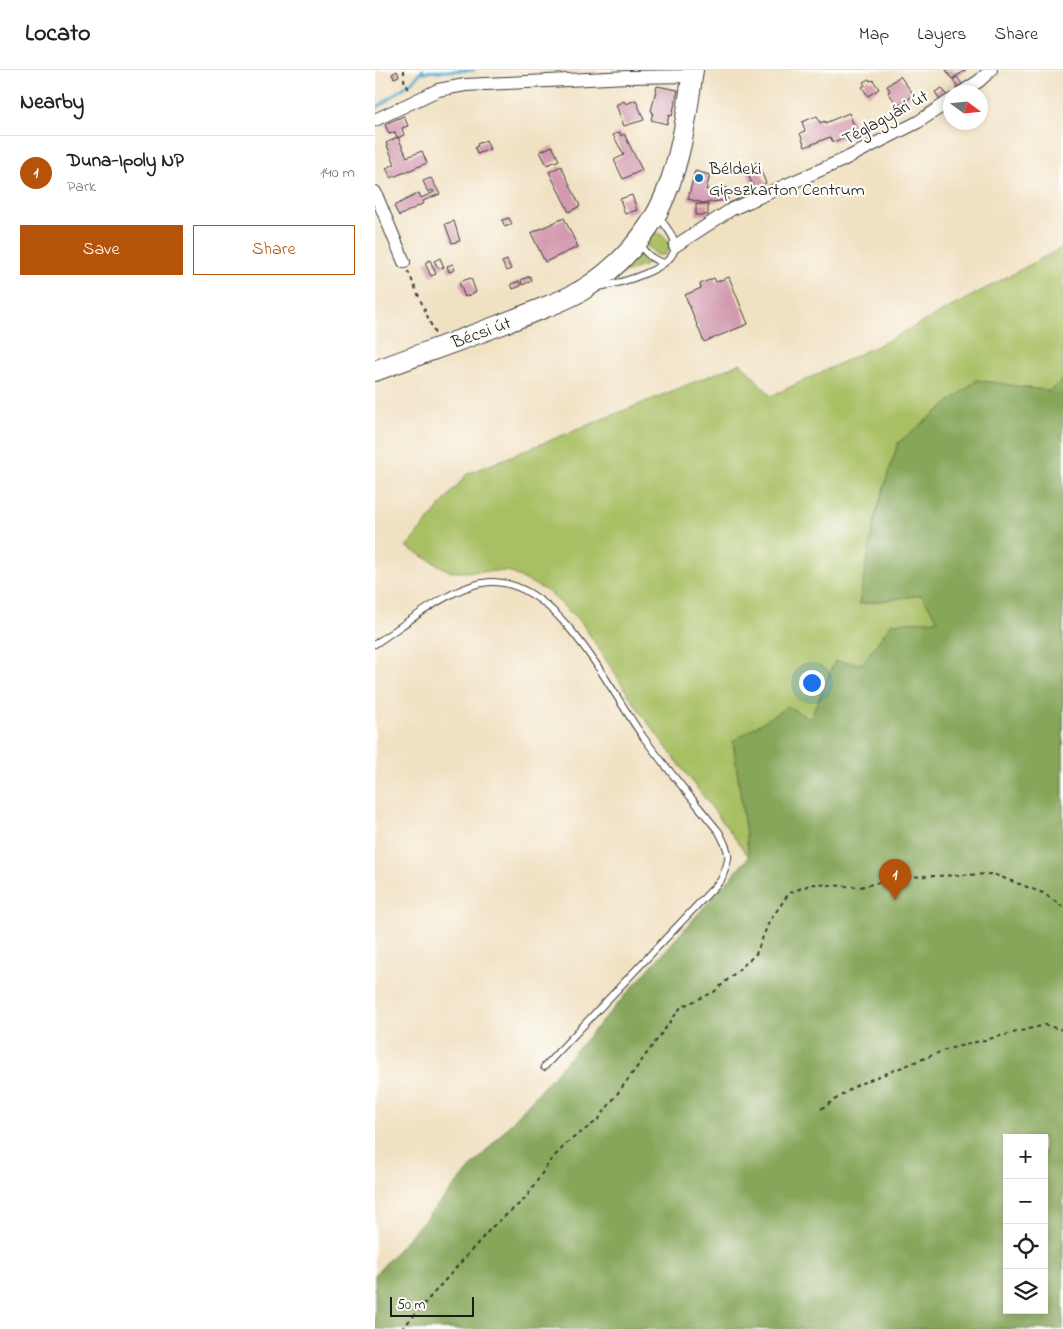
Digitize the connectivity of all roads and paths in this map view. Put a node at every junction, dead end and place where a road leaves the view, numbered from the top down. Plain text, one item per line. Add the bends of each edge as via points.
1 (404, 70) edge
2 (991, 70) edge
3 (692, 73) edge
4 (974, 85) edge
5 (409, 91) dead end
6 (943, 105) edge
7 (375, 120) edge
8 (375, 192) edge
9 (657, 219) junction
10 (638, 241) junction
11 (675, 246) junction
12 (404, 262) joint
13 (664, 263) junction
14 (585, 289) junction
15 (440, 346) junction
16 (375, 371) edge
17 (375, 644) edge
18 (1063, 907) edge
19 (1063, 1030) edge
20 (545, 1067) dead end
21 (821, 1109) dead end
22 (403, 1329) edge

1 - 5 path
2 - 4 street
3 - 7 street via 465,85 438,90
3 - 9 main road via 681,150
6 - 11 street, Téglagyári út via 918,122 843,160 732,209
8 - 12 street
9 - 10 main road
9 - 11 lane via 674,239
10 - 13 lane via 648,255
10 - 14 main road, Bécsi út
11 - 13 lane
12 - 15 path
13 - 14 lane via 630,279
14 - 15 main road, Bécsi út
15 - 16 main road, Bécsi út
17 - 20 lane via 447,596 473,585 495,582 518,587 544,602 573,631 644,737 719,832 727,847 729,861 721,880
18 - 22 path via 1043,893 993,874 903,877 860,887 812,884 789,893 769,922 755,954 715,992 681,1007 598,1120 568,1142 550,1161 526,1198 491,1227
19 - 21 path via 1045,1025 948,1048 857,1085

